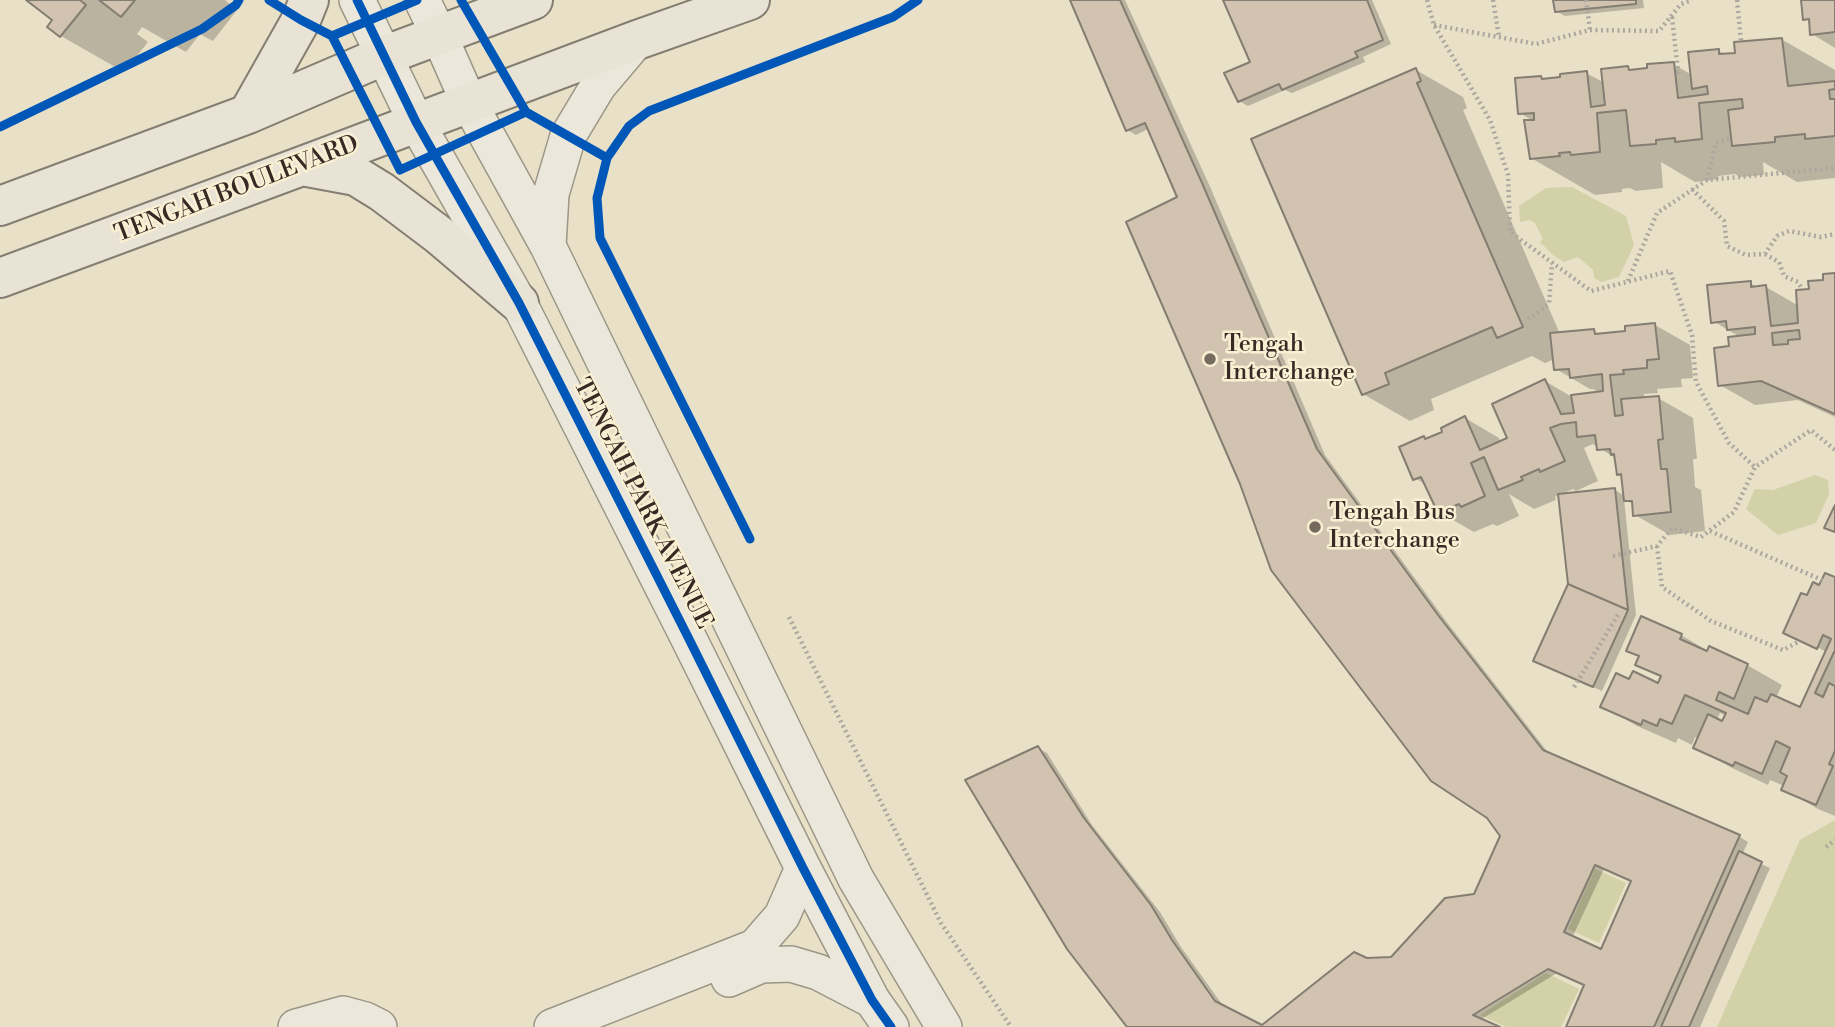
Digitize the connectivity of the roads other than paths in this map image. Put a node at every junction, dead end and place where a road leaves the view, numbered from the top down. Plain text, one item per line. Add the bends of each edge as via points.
1 (309, 0) edge
2 (356, 0) edge
3 (422, 0) edge
4 (533, 0) edge
5 (750, 0) edge
6 (439, 35) junction
7 (637, 40) junction
8 (383, 56) junction
9 (469, 103) junction
10 (248, 114) junction
11 (416, 122) junction
12 (302, 166) junction
13 (0, 206) edge
14 (548, 246) junction
15 (0, 278) edge
16 (519, 303) junction
17 (803, 868) junction
18 (881, 1014) edge
19 (296, 1027) edge
20 (379, 1027) edge
21 (552, 1027) edge
22 (615, 1027) edge
23 (944, 1027) edge

1 - 10 main road
2 - 8 street, TENGAH PARK AVENUE
3 - 6 street, TENGAH PARK AVENUE
4 - 6 main road
5 - 7 main road, TENGAH BOULEVARD
6 - 8 main road
6 - 9 street, TENGAH PARK AVENUE
7 - 9 main road, TENGAH BOULEVARD
7 - 14 street via 598,86 568,136 551,194
8 - 10 main road
8 - 11 street, TENGAH PARK AVENUE
9 - 11 main road, TENGAH BOULEVARD
9 - 14 street, TENGAH PARK AVENUE
10 - 13 main road
11 - 12 main road, TENGAH BOULEVARD
11 - 16 street, TENGAH PARK AVENUE
12 - 15 main road, TENGAH BOULEVARD
12 - 16 main road via 356,176 382,192
14 - 23 street, TENGAH PARK AVENUE via 856,878
16 - 17 street, TENGAH PARK AVENUE
17 - 18 street, TENGAH PARK AVENUE
17 - 21 street via 782,916 755,947
18 - 22 street via 818,972 791,964 761,965
19 - 20 street via 343,1014

